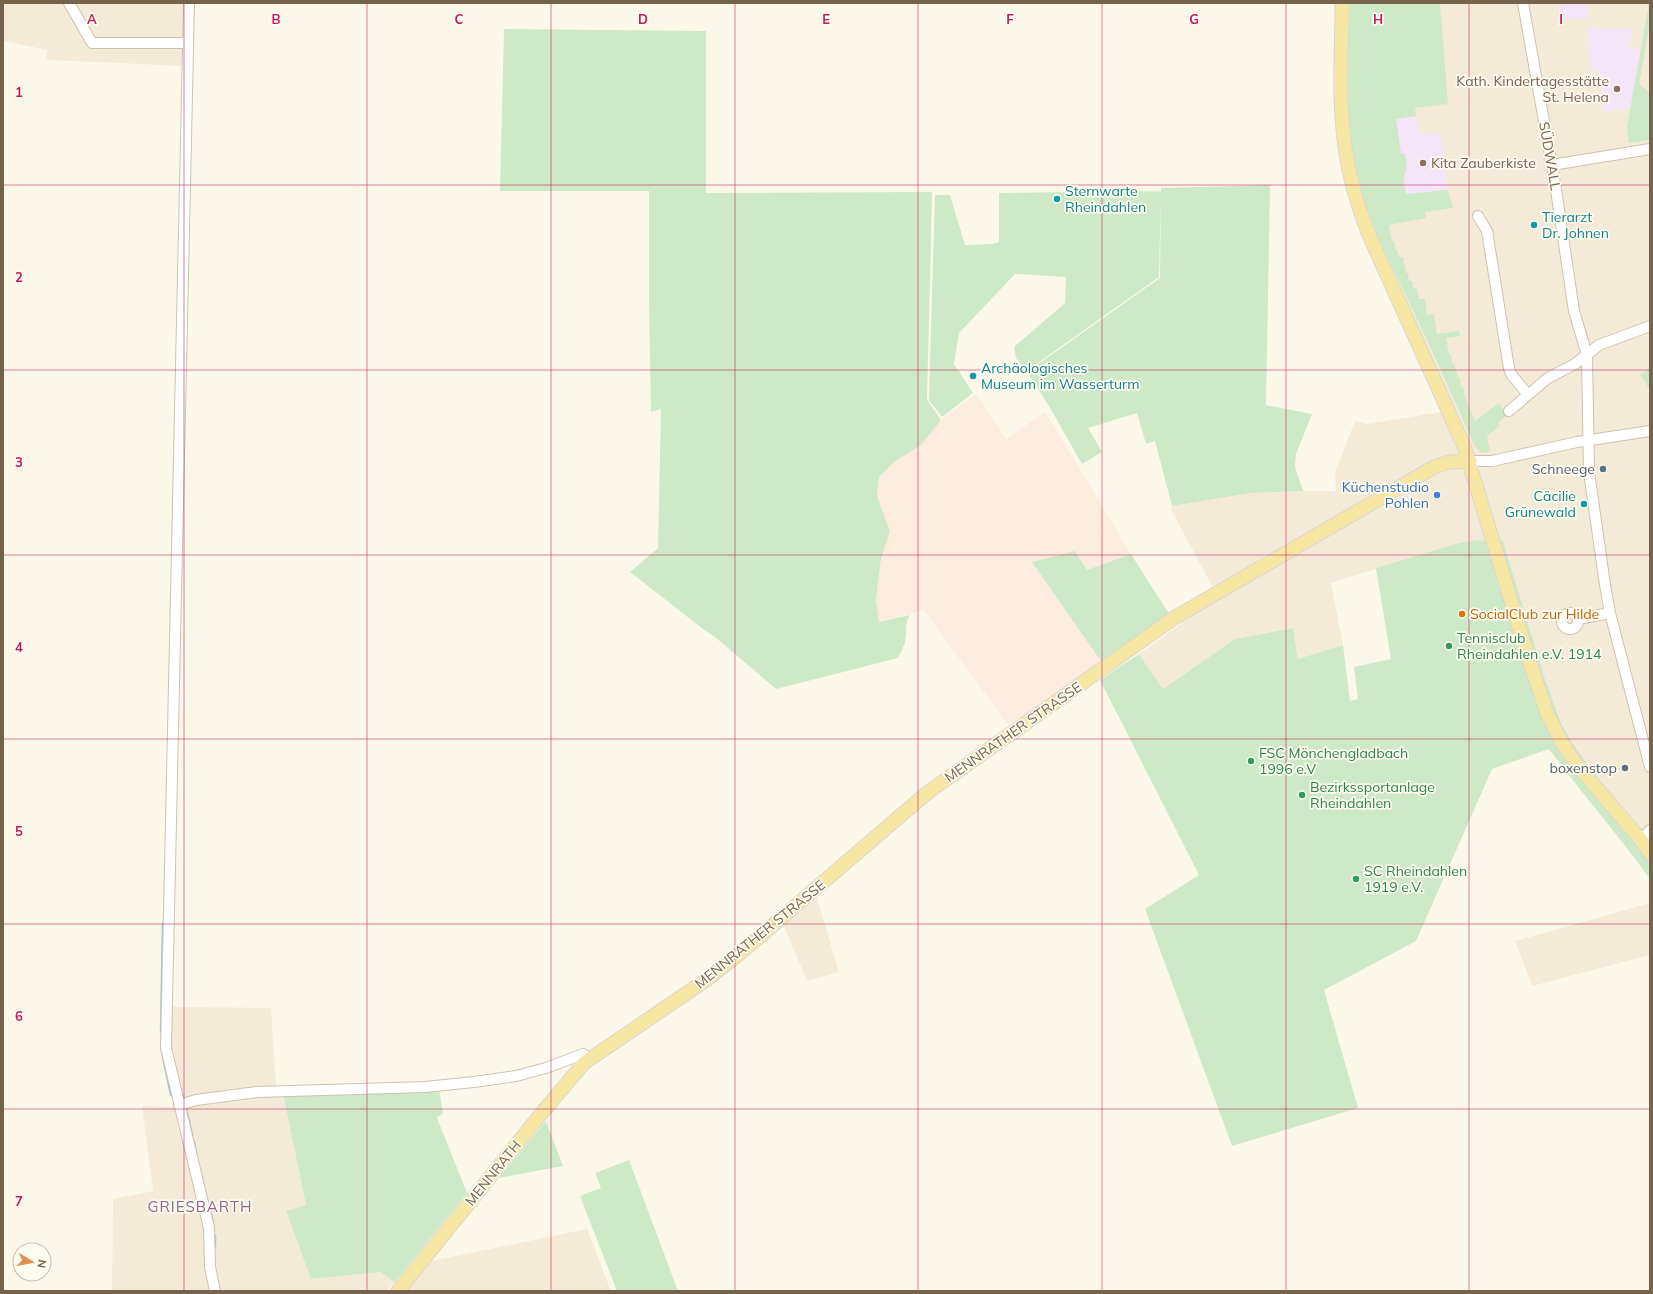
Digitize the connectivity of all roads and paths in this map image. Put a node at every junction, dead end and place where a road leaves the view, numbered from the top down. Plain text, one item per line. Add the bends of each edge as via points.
1 (69, 3) edge
2 (189, 3) edge
3 (1342, 3) edge
4 (1523, 3) edge
5 (188, 43) junction
6 (1650, 149) edge
7 (1552, 165) junction
8 (1478, 216) dead end
9 (1650, 326) edge
10 (1587, 355) junction
11 (1528, 395) junction
12 (1510, 411) dead end
13 (1650, 430) edge
14 (1588, 440) junction
15 (1470, 461) junction
16 (1610, 613) junction
17 (1578, 619) dead end
18 (1650, 767) edge
19 (1648, 844) edge
20 (591, 1059) junction
21 (179, 1105) junction
22 (215, 1291) edge
23 (398, 1291) edge

1 - 5 street via 92,43
2 - 5 street
3 - 15 main road via 1343,127 1348,167 1357,203 1369,236 1454,420
4 - 7 street, SÜDWALL
5 - 21 street via 166,1048
6 - 7 street
7 - 10 street, SÜDWALL via 1574,311
8 - 11 street via 1487,231 1509,368
9 - 10 street via 1599,345
10 - 11 street via 1548,378
10 - 14 street, SÜDWALL
11 - 12 street
13 - 14 street
14 - 15 street via 1492,461
14 - 16 street, SÜDWALL via 1589,472
15 - 19 main road via 1547,713 1577,765
15 - 20 main road, MENNRATHER STRASSE via 1449,462 1434,467 1174,618 927,793 744,950 706,980
16 - 17 street
16 - 18 street, SÜDWALL
20 - 21 street via 583,1054 516,1076 474,1082 425,1087 257,1092 196,1100
20 - 23 main road, MENNRATH via 584,1063 557,1094
21 - 22 street via 209,1228 210,1268

